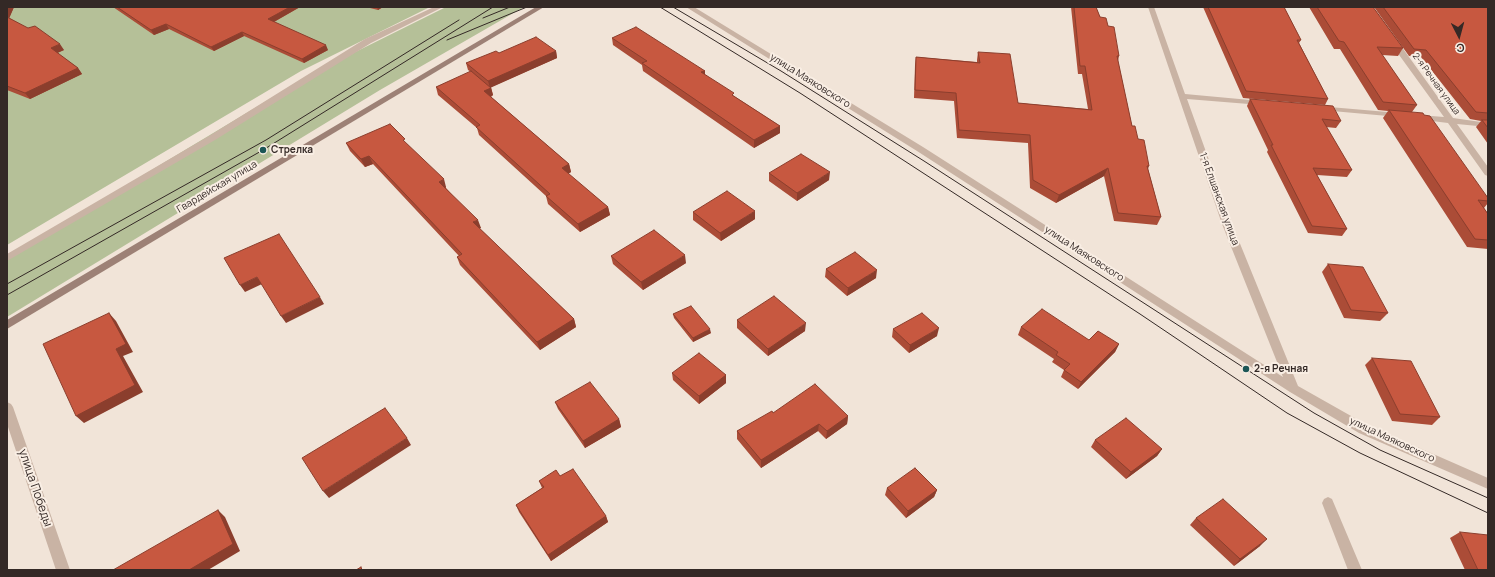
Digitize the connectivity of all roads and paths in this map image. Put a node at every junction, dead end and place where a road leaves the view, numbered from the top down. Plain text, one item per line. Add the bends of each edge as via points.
1 (440, 7) edge
2 (541, 7) edge
3 (689, 7) edge
4 (1151, 7) edge
5 (1386, 32) edge
6 (1182, 96) junction
7 (1269, 104) edge
8 (1316, 108) edge
9 (1450, 120) junction
10 (1488, 125) edge
11 (1488, 172) edge
12 (7, 258) edge
13 (7, 324) edge
14 (1294, 389) junction
15 (7, 407) edge
16 (1488, 484) edge
17 (1328, 503) dead end
18 (64, 570) edge
19 (1355, 570) edge

1 - 12 street via 362,45 212,138
2 - 13 main road, Гвардейская улица
3 - 14 street, улица Маяковского via 920,149
4 - 6 street, 1-я Елшанская улица
5 - 9 street, 2-я Речная улица
6 - 7 street
6 - 14 street, 1-я Елшанская улица via 1227,224
8 - 9 street
9 - 10 street
9 - 11 street, 2-я Речная улица
14 - 16 street, улица Маяковского via 1363,429
15 - 18 street, улица Победы
17 - 19 street

